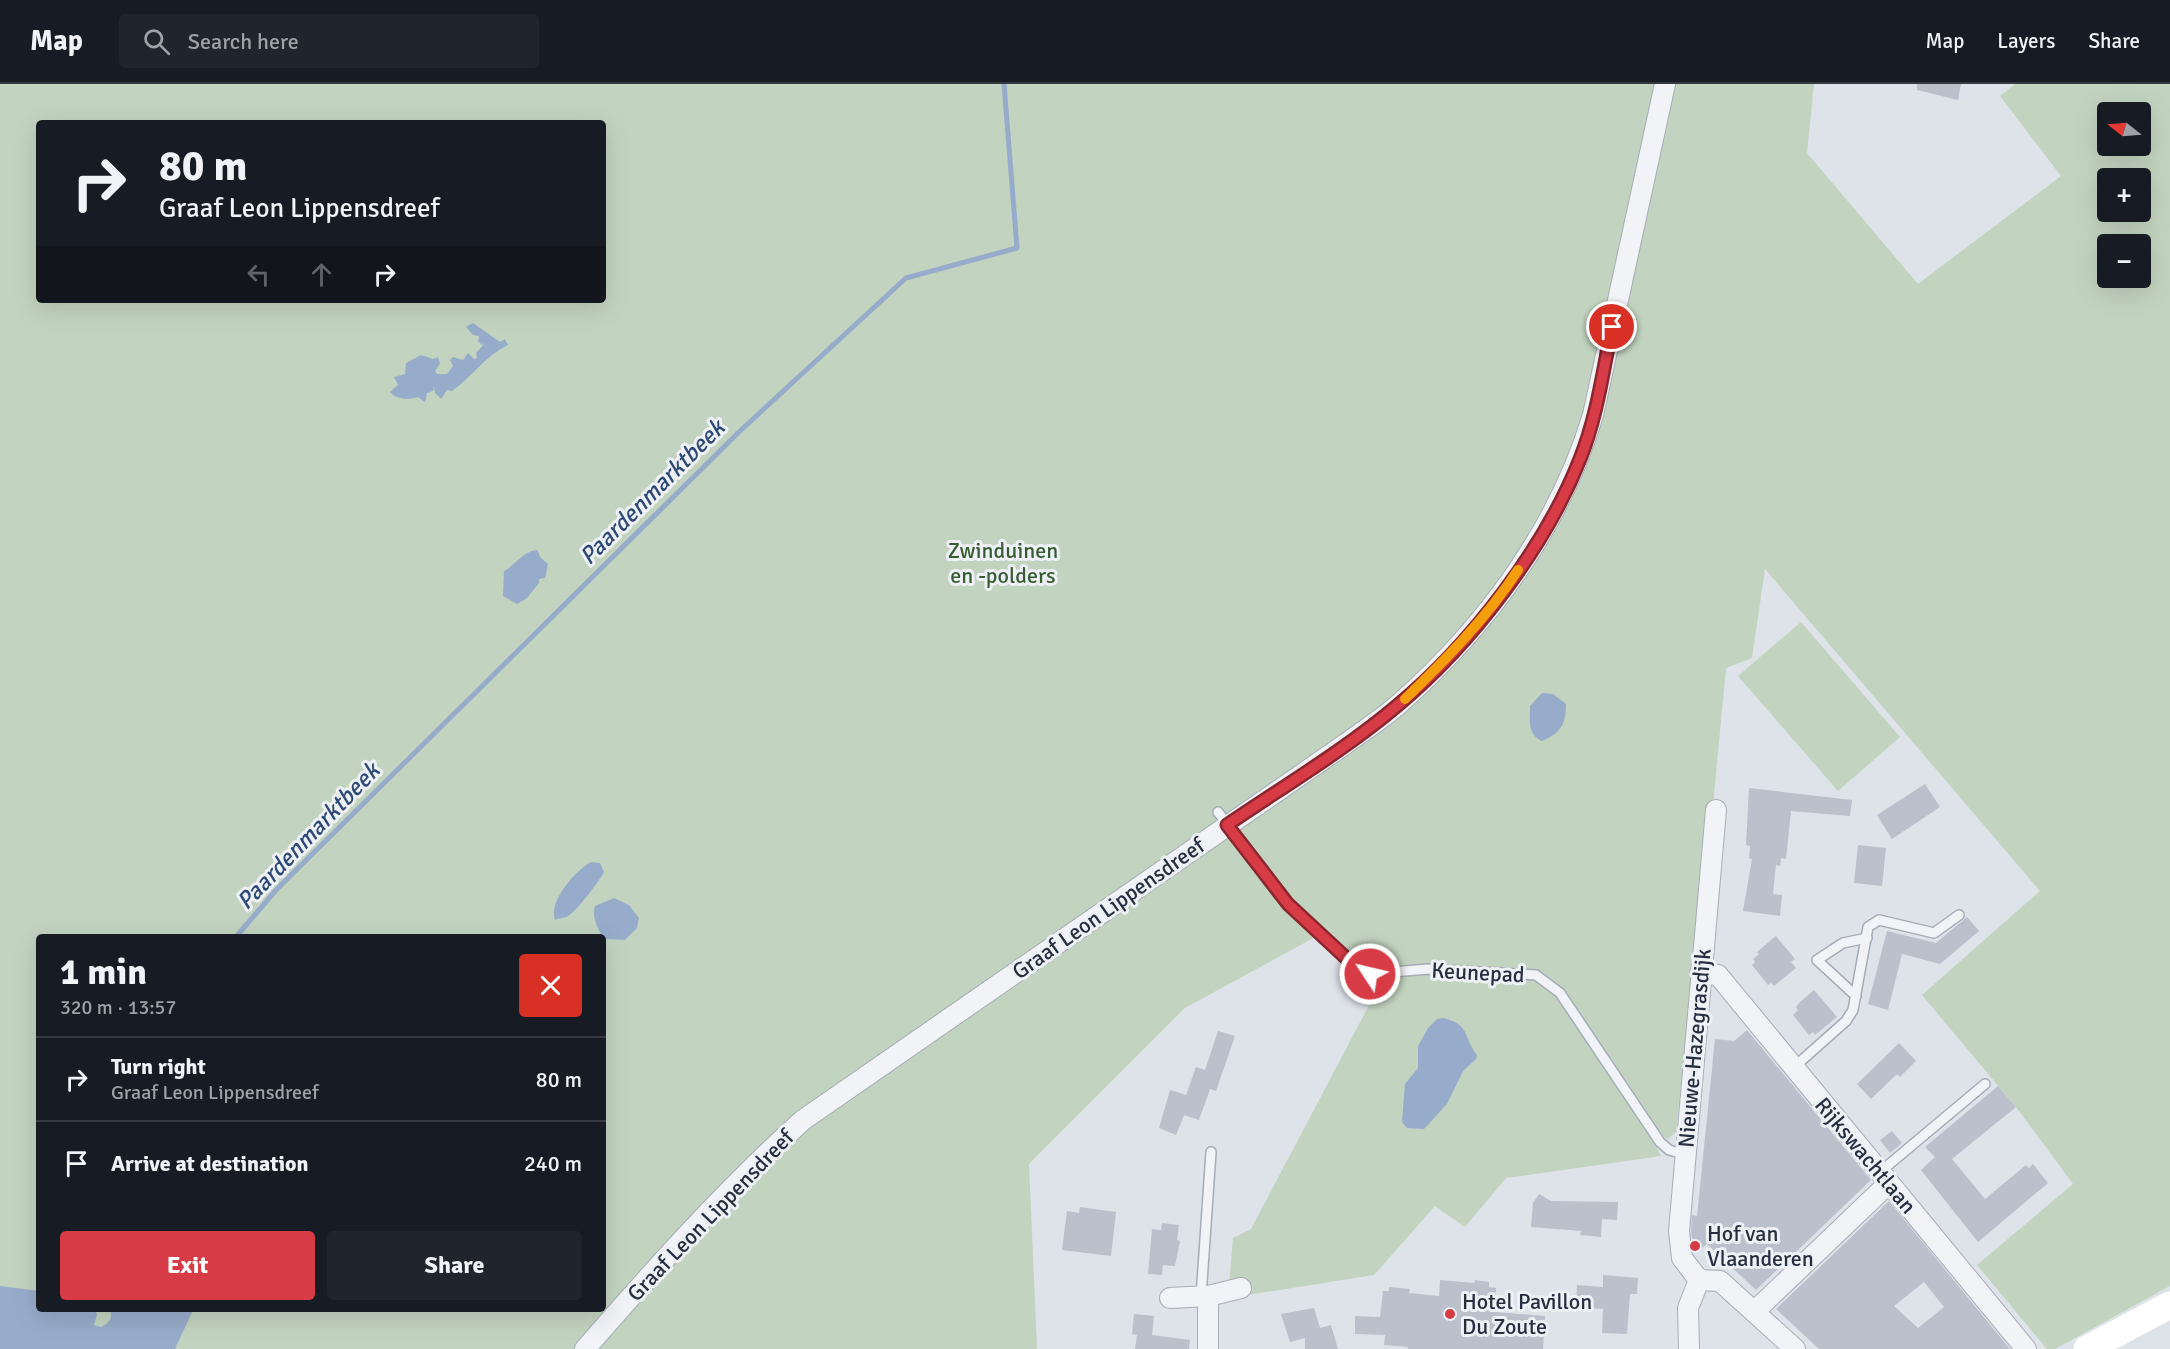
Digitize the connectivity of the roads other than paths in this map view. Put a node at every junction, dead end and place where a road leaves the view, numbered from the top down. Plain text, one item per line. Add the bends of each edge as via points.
1 (1665, 84) edge
2 (1716, 810) dead end
3 (1223, 819) junction
4 (1959, 915) dead end
5 (1867, 938) junction
6 (1700, 973) junction
7 (1856, 996) junction
8 (1792, 1068) junction
9 (1985, 1084) dead end
10 (1212, 1152) dead end
11 (1684, 1154) junction
12 (1884, 1178) junction
13 (1699, 1280) junction
14 (1241, 1288) dead end
15 (1205, 1296) junction
16 (1170, 1298) dead end
17 (2170, 1305) edge
18 (1755, 1311) junction
19 (585, 1349) edge
20 (1208, 1349) edge
21 (1689, 1349) edge
22 (1796, 1349) edge
23 (2026, 1349) edge
24 (2087, 1349) edge

1 - 3 street, Graaf Leon Lippensdreef via 1593,415 1580,459 1534,544 1487,614 1398,705
2 - 6 street, Nieuwe-Hazegrasdijk
3 - 11 lane, Keunepad via 1288,904 1345,957 1370,974 1428,969 1536,975 1548,982 1560,993 1660,1142 1669,1150
3 - 19 street, Graaf Leon Lippensdreef via 803,1120 744,1173
4 - 5 lane via 1934,933 1879,920 1868,927
5 - 7 lane
5 - 7 lane via 1843,943 1817,960
6 - 8 street, Rijkswachtlaan via 1718,975
6 - 11 street, Nieuwe-Hazegrasdijk
7 - 8 lane via 1846,1021
8 - 12 street, Rijkswachtlaan
9 - 12 lane
10 - 15 lane
11 - 13 street, Nieuwe-Hazegrasdijk via 1679,1231 1682,1258
12 - 18 street
12 - 23 street, Rijkswachtlaan
13 - 18 street via 1720,1281
13 - 21 street via 1688,1308
14 - 15 street
15 - 16 street
15 - 20 street
17 - 24 street
18 - 22 street

